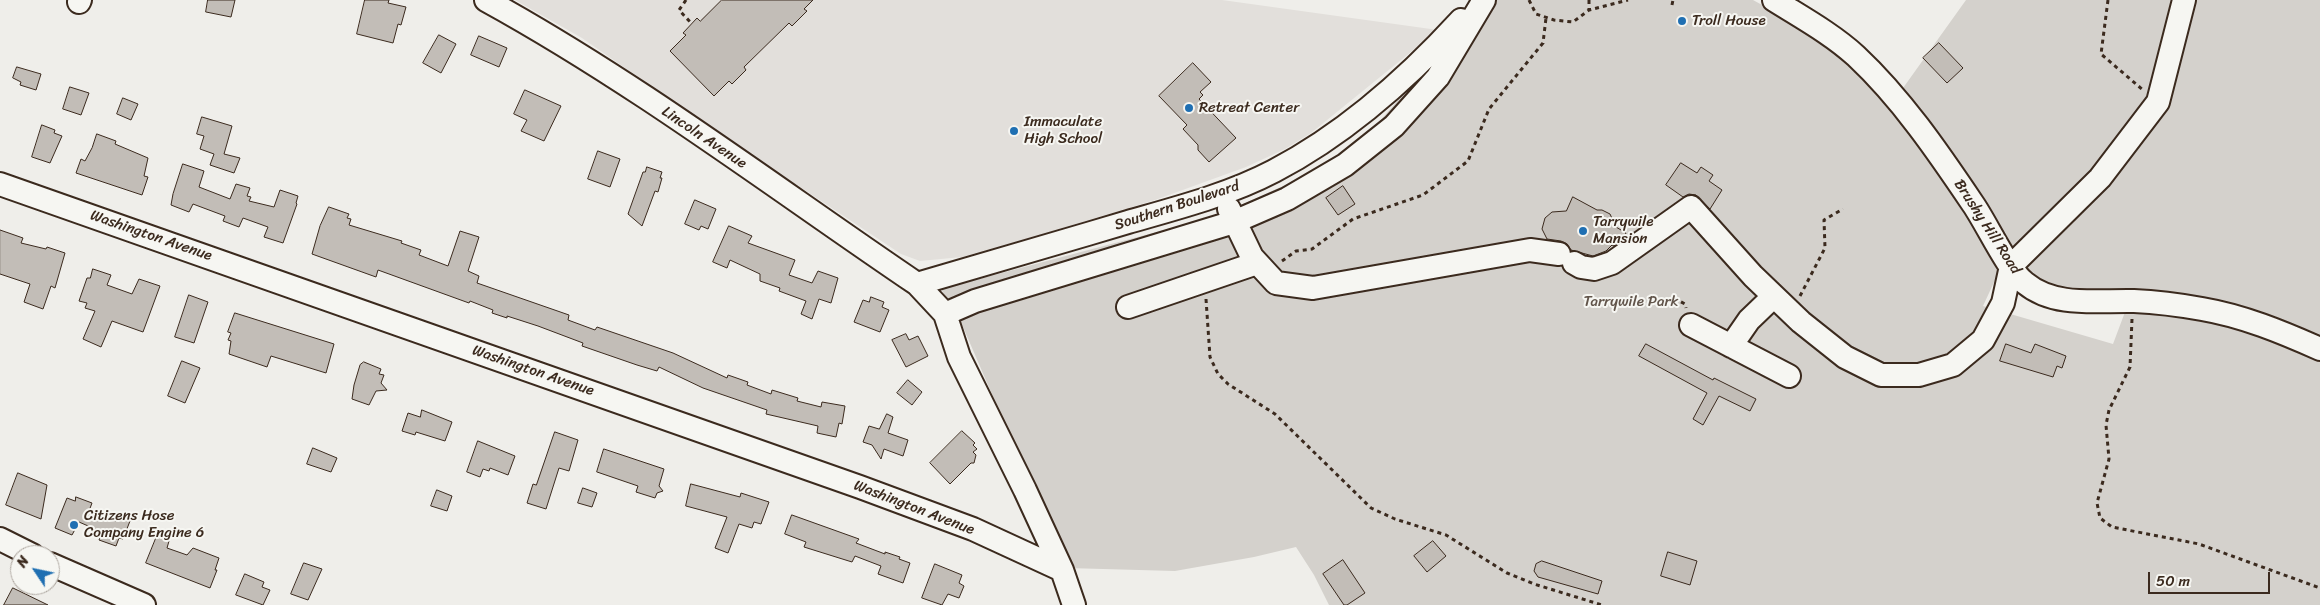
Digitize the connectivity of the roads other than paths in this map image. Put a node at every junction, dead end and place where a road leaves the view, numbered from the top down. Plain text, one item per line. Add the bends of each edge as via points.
1 (486, 0) edge
2 (1478, 0) edge
3 (1484, 0) edge
4 (1774, 0) edge
5 (2184, 0) edge
6 (0, 184) edge
7 (1224, 194) junction
8 (1234, 222) junction
9 (2012, 266) junction
10 (1262, 268) junction
11 (918, 284) junction
12 (1774, 296) junction
13 (1128, 307) dead end
14 (945, 314) junction
15 (1688, 315) road end
16 (1730, 346) junction
17 (2320, 349) edge
18 (1789, 376) dead end
19 (0, 539) edge
20 (12, 545) edge
21 (60, 568) edge
22 (1062, 570) junction
23 (144, 605) edge
24 (1074, 605) edge

1 - 11 street, Lincoln Avenue via 625,85
2 - 7 street, Southern Boulevard via 1426,59 1327,140 1273,172
3 - 8 street, Southern Boulevard via 1438,77 1394,126 1345,166 1287,199
4 - 9 street, Brushy Hill Road via 1854,54 1884,85 1974,205
5 - 9 street via 2158,102 2100,178
6 - 22 street, Washington Avenue via 860,487 973,529
7 - 8 street
7 - 11 street, Southern Boulevard
8 - 10 street via 1252,257
8 - 14 street, Southern Boulevard via 975,301
9 - 12 street via 2003,303 1983,340 1954,365 1919,376 1881,375 1852,361
9 - 17 street, Brushy Hill Road via 2024,283 2047,296 2078,302 2133,301 2203,309 2248,320
10 - 12 street via 1276,283 1313,288 1530,250 1567,258 1581,267 1594,269 1612,263 1691,207
10 - 13 street via 1205,281
11 - 14 street
12 - 16 street via 1749,320
14 - 22 street via 959,357
15 - 16 street
16 - 18 street
19 - 20 street
21 - 23 street
22 - 24 street

